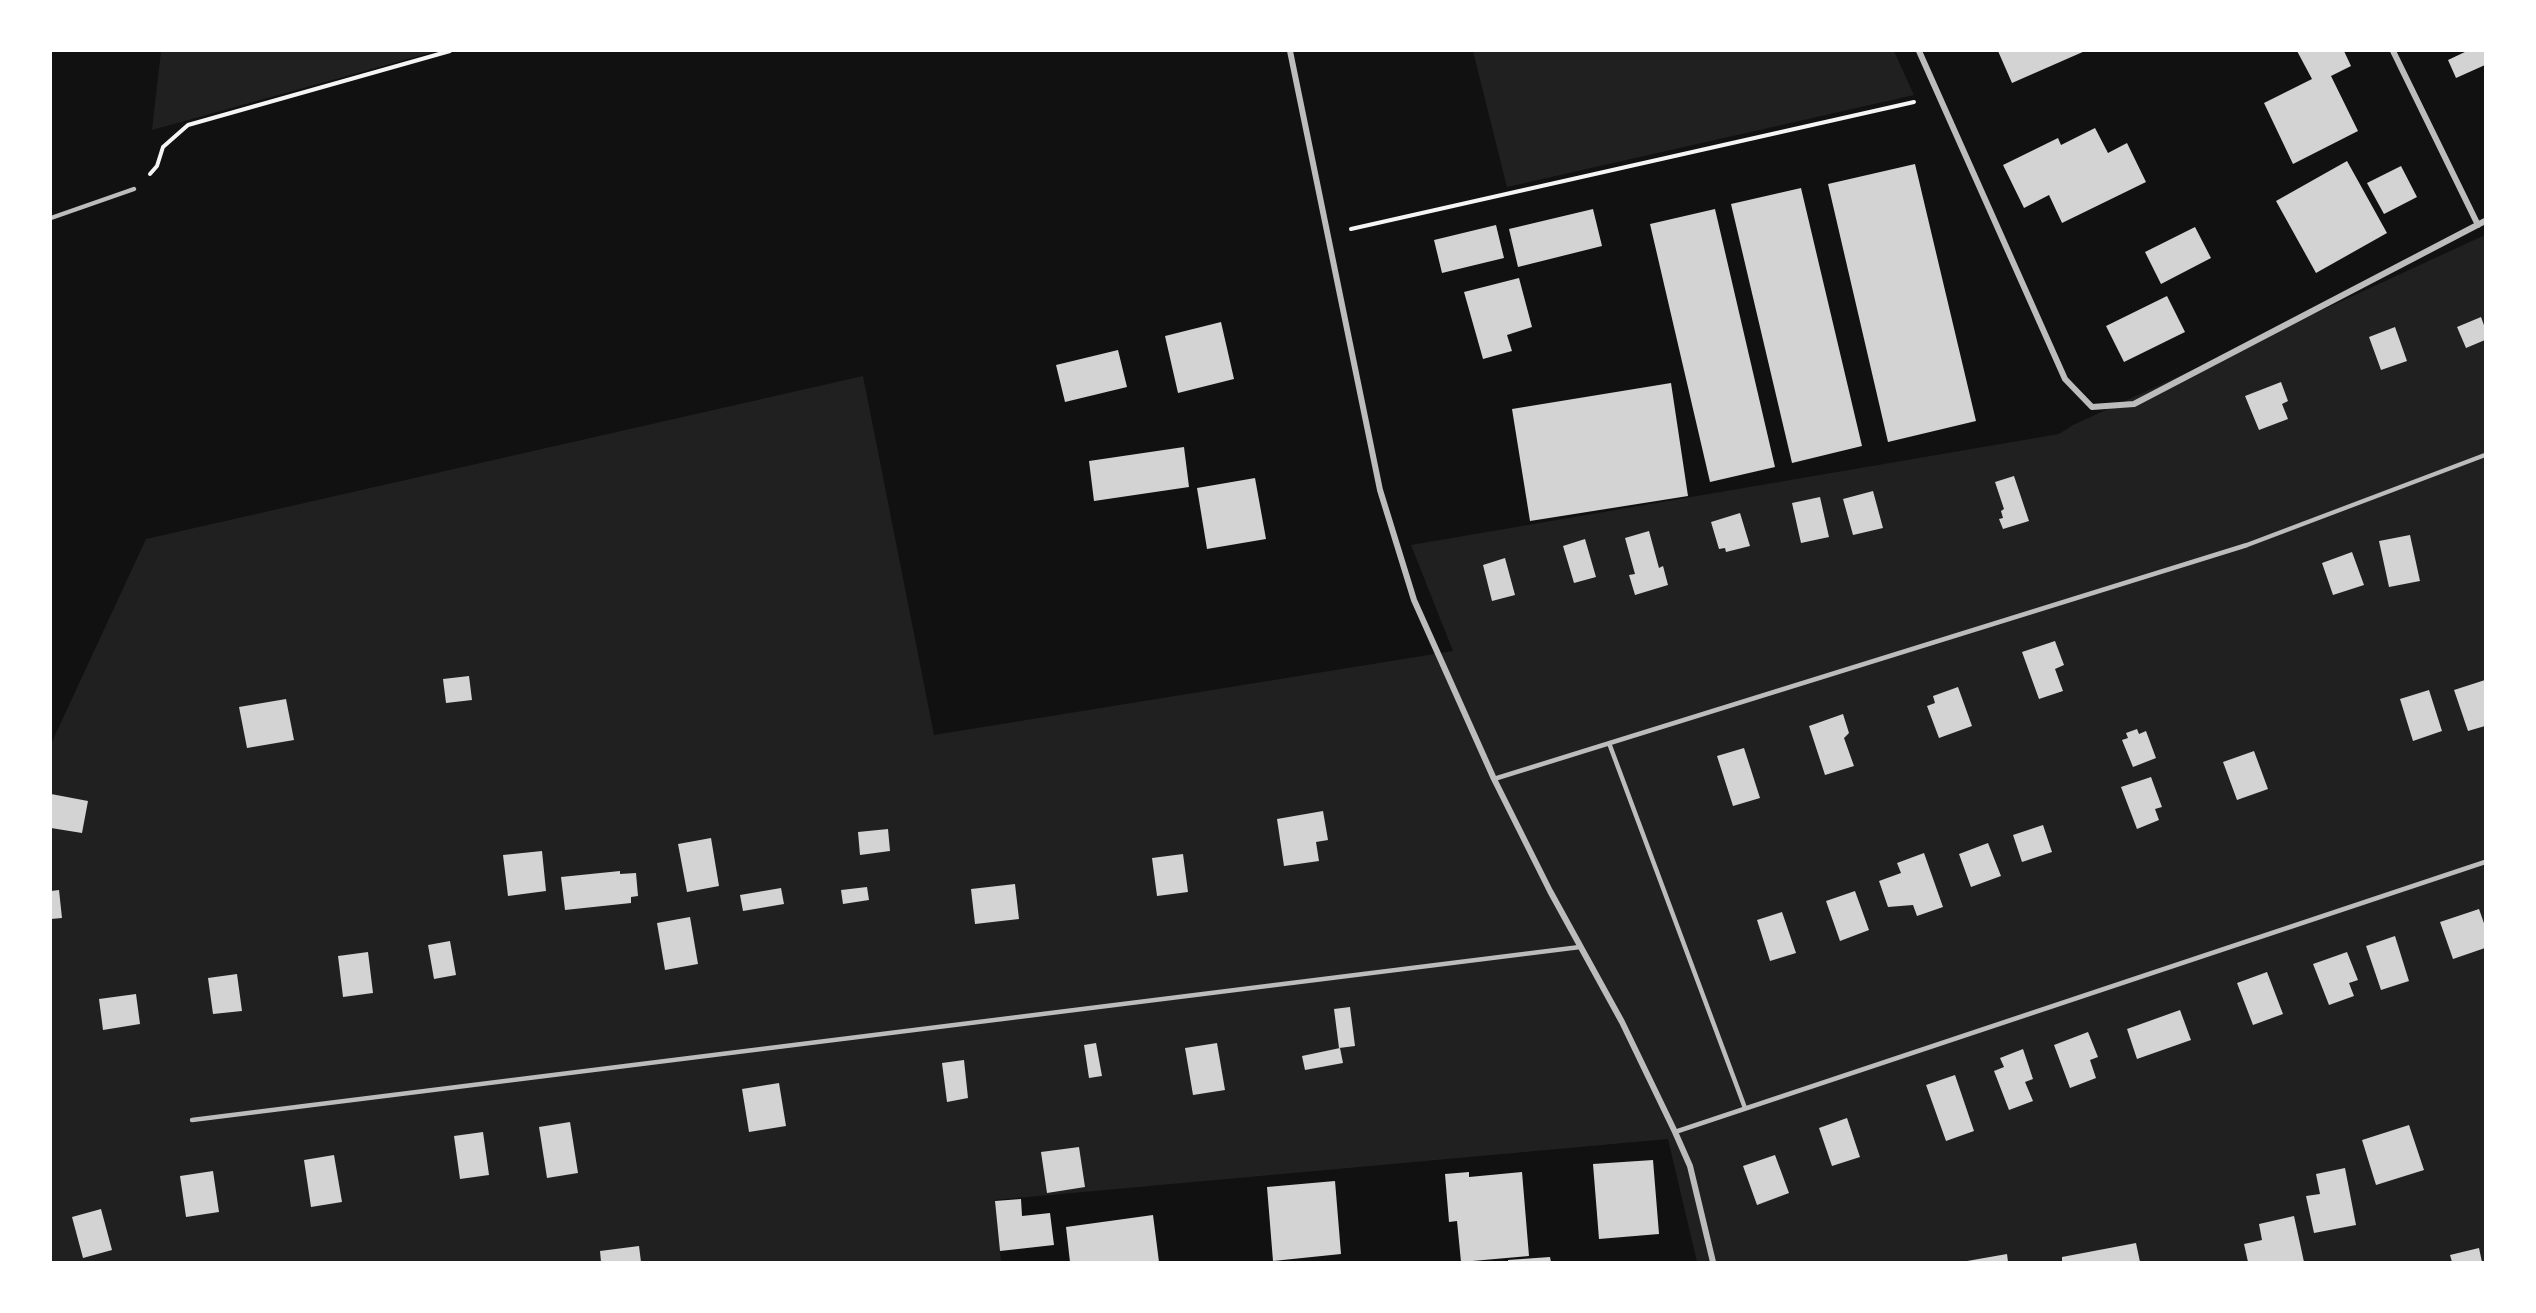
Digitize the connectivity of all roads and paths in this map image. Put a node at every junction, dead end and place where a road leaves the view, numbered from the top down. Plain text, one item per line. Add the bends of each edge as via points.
1 (450, 51) edge
2 (1290, 51) edge
3 (1920, 51) edge
4 (2393, 51) edge
5 (1942, 100) junction
6 (134, 189) joint
7 (51, 218) edge
8 (2485, 221) edge
9 (2478, 225) junction
10 (1327, 236) junction
11 (2485, 455) edge
12 (1610, 743) junction
13 (1494, 779) junction
14 (2485, 862) edge
15 (1580, 947) junction
16 (1745, 1108) junction
17 (192, 1120) dead end
18 (1675, 1132) junction
19 (1713, 1262) edge

1 - 6 path via 188,124 163,147 157,166
2 - 10 street
3 - 5 street
4 - 9 street
5 - 9 street via 2066,379 2092,407 2134,404
5 - 10 path via 1912,102
6 - 7 lane
8 - 9 street
10 - 13 street via 1380,490 1410,589
11 - 12 lane via 2247,545
12 - 13 lane
12 - 16 lane
13 - 15 street
14 - 16 lane
15 - 17 lane
15 - 18 street via 1622,1022
16 - 18 lane
18 - 19 street via 1690,1166

